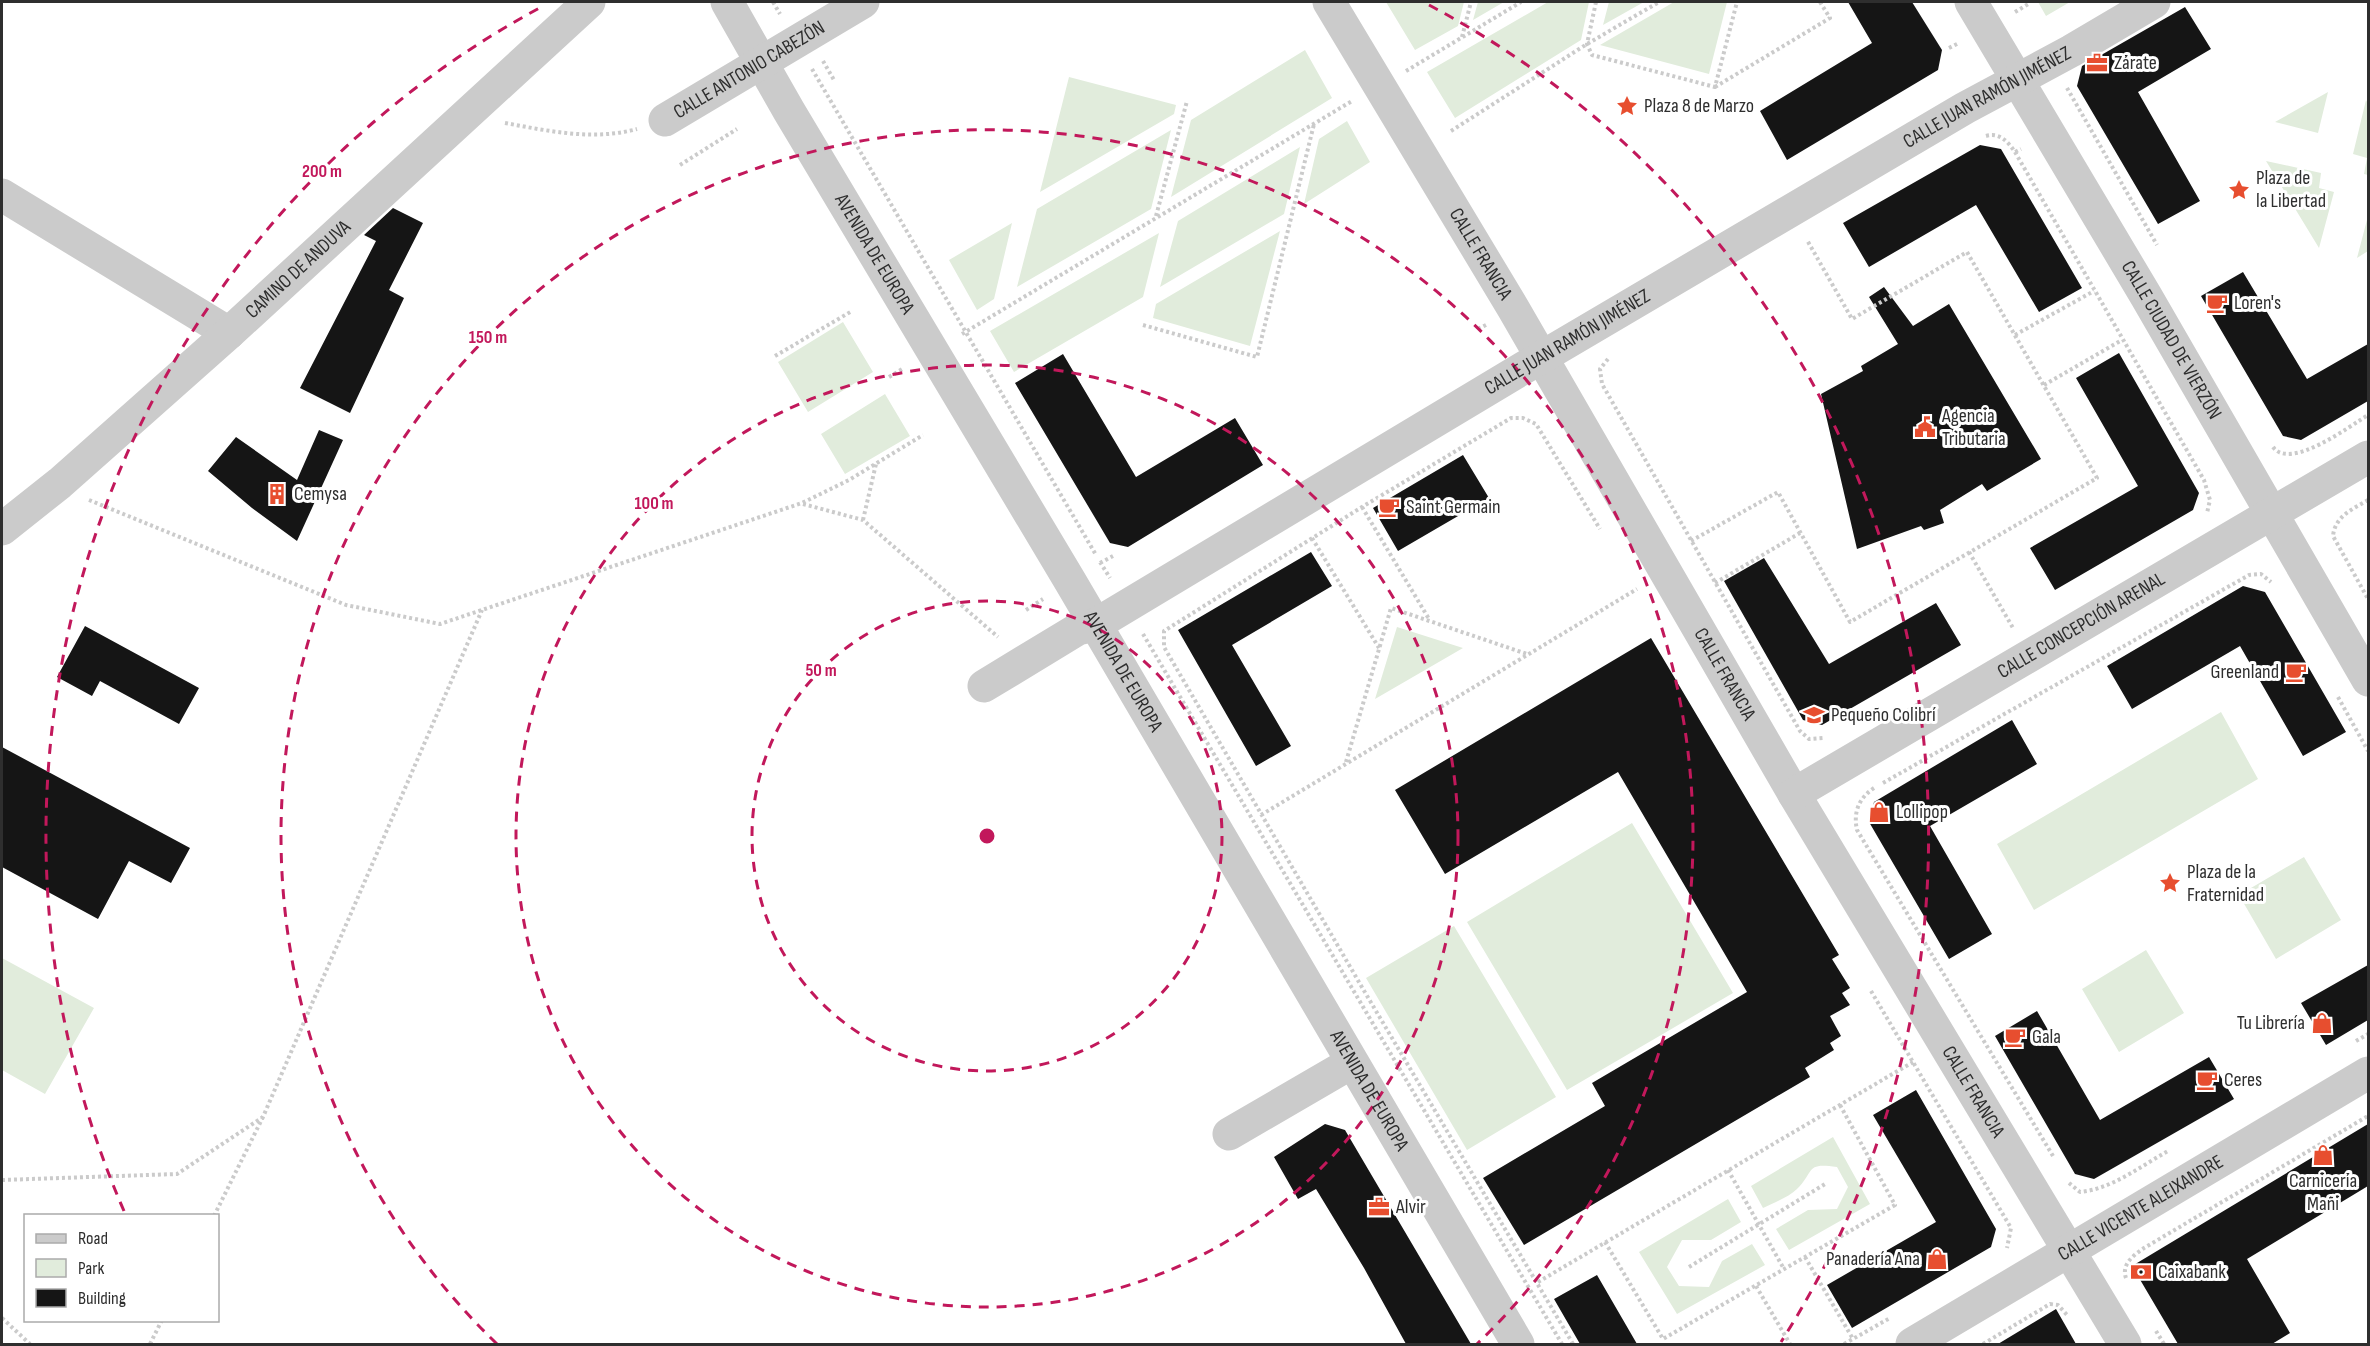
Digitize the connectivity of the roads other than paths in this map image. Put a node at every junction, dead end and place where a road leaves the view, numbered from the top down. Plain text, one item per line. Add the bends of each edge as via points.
1 (589, 2) edge
2 (727, 2) edge
3 (863, 2) edge
4 (1329, 2) edge
5 (1971, 2) edge
6 (2154, 2) edge
7 (762, 64) junction
8 (2017, 79) junction
9 (664, 120) road end
10 (2, 195) edge
11 (229, 333) junction
12 (1542, 358) junction
13 (2368, 457) edge
14 (2271, 514) junction
15 (2, 529) edge
16 (1095, 625) junction
17 (2368, 680) edge
18 (984, 686) dead end
19 (1794, 794) junction
20 (1351, 1063) junction
21 (2368, 1073) edge
22 (1229, 1134) dead end
23 (2070, 1250) junction
24 (1518, 1344) edge
25 (1912, 1344) edge
26 (2125, 1344) edge

1 - 11 street, CAMINO DE ANDUVA
2 - 7 street, AVENIDA DE EUROPA
3 - 7 street, CALLE ANTONIO CABEZÓN
4 - 12 street, CALLE FRANCIA
5 - 8 street, CALLE CIUDAD DE VIERZÓN
6 - 8 street, CALLE JUAN RAMÓN JIMÉNEZ
7 - 9 street, CALLE ANTONIO CABEZÓN
7 - 16 street, AVENIDA DE EUROPA
8 - 12 street, CALLE JUAN RAMÓN JIMÉNEZ
8 - 14 street, CALLE CIUDAD DE VIERZÓN
10 - 11 street
11 - 15 street, CAMINO DE ANDUVA via 60,483
12 - 16 street, CALLE JUAN RAMÓN JIMÉNEZ
12 - 19 street, CALLE FRANCIA
13 - 14 street, CALLE CONCEPCIÓN ARENAL
14 - 17 street, CALLE CIUDAD DE VIERZÓN
14 - 19 street, CALLE CONCEPCIÓN ARENAL
16 - 18 street, CALLE JUAN RAMÓN JIMÉNEZ via 1078,629
16 - 20 street, AVENIDA DE EUROPA
19 - 23 street, CALLE FRANCIA
20 - 22 street
20 - 24 street, AVENIDA DE EUROPA
21 - 23 street, CALLE VICENTE ALEIXANDRE
23 - 25 street, CALLE VICENTE ALEIXANDRE
23 - 26 street, CALLE FRANCIA

